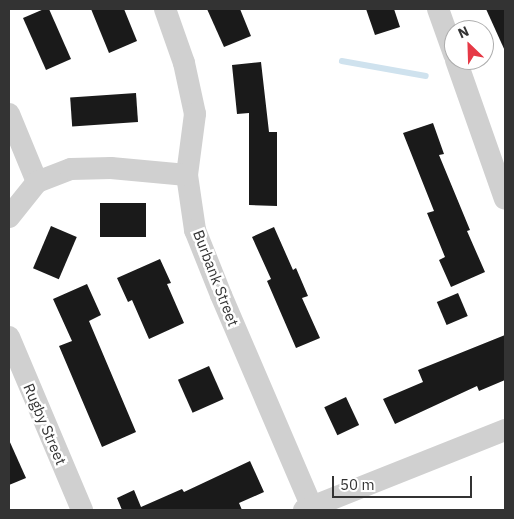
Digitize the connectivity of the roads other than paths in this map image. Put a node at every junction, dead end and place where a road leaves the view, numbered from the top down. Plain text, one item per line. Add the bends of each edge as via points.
1 (165, 9) edge
2 (438, 9) edge
3 (444, 26) edge
4 (460, 70) edge
5 (9, 114) edge
6 (187, 175) junction
7 (37, 182) junction
8 (505, 200) edge
9 (9, 218) edge
10 (9, 337) edge
11 (505, 430) edge
12 (308, 509) edge
13 (82, 510) edge

1 - 6 street, Burbank Street via 184,62 195,114
2 - 3 street
4 - 8 street
5 - 7 street
6 - 7 street via 111,168 71,169
6 - 12 street, Burbank Street via 195,230
7 - 9 street
10 - 13 street, Rugby Street
11 - 12 street

